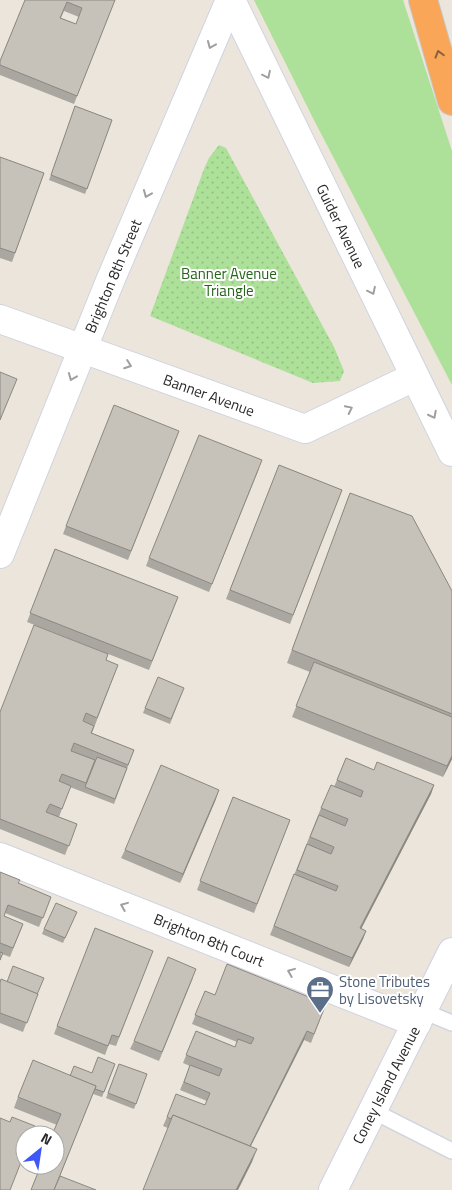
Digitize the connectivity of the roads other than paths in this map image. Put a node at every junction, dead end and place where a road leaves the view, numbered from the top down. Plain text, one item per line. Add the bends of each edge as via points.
1 (230, 0) edge
2 (423, 0) edge
3 (452, 101) edge
4 (0, 319) edge
5 (83, 349) junction
6 (414, 377) junction
7 (452, 452) edge
8 (0, 554) edge
9 (0, 857) edge
10 (452, 952) edge
11 (420, 1017) junction
12 (452, 1024) edge
13 (373, 1111) junction
14 (452, 1151) edge
15 (333, 1190) edge

1 -> 5 street, Brighton 8th Street
1 -> 6 street, Guider Avenue
3 -> 2 highway
4 - 5 street, Banner Avenue
5 -> 6 street, Banner Avenue via 305,430
5 -> 8 street, Brighton 8th Street
6 -> 7 street, Guider Avenue
11 -> 9 street, Brighton 8th Court
10 - 11 street, Coney Island Avenue
11 - 12 lane
11 - 13 street, Coney Island Avenue
13 - 14 lane
13 - 15 street, Coney Island Avenue

